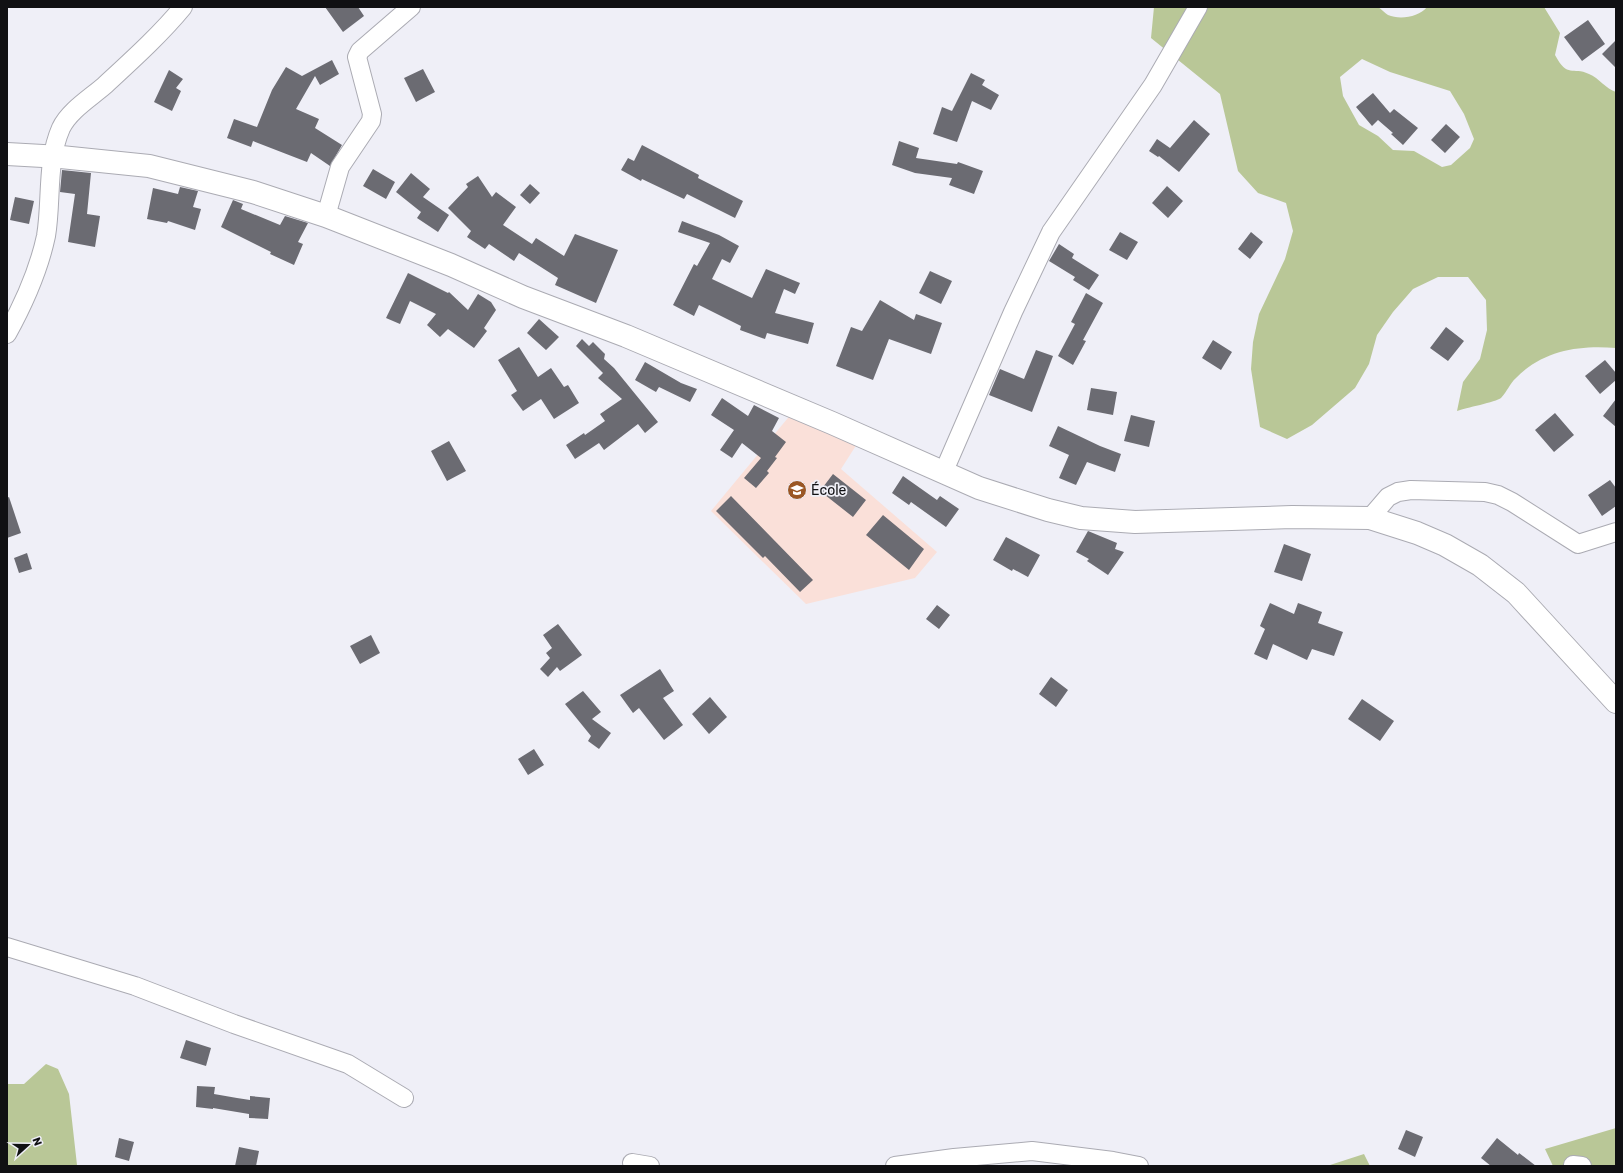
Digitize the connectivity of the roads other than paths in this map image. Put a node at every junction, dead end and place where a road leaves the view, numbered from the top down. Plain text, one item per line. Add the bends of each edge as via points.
1 (183, 7) edge
2 (411, 7) edge
3 (1198, 7) edge
4 (7, 154) edge
5 (53, 156) junction
6 (326, 216) junction
7 (7, 334) edge
8 (944, 471) junction
9 (1370, 518) junction
10 (1616, 532) edge
11 (1616, 702) edge
12 (7, 946) edge
13 (404, 1098) dead end
14 (632, 1163) dead end
15 (650, 1166) edge
16 (895, 1166) edge
17 (1139, 1166) edge

1 - 5 street via 68,120 62,128
2 - 6 street via 360,51 357,57 372,114 371,121 340,167
3 - 8 street via 1152,85 1051,232
4 - 5 main road
5 - 6 main road via 118,162 180,173 253,192
5 - 7 street via 46,236 28,292
6 - 8 main road via 451,265 523,297 626,336
8 - 9 main road via 979,488 1024,504 1104,521
9 - 10 street via 1388,496 1398,492 1485,492 1512,502 1578,544
9 - 11 main road via 1418,533 1480,565 1516,593
12 - 13 street via 135,986 348,1064
14 - 15 street
16 - 17 street via 1032,1151

